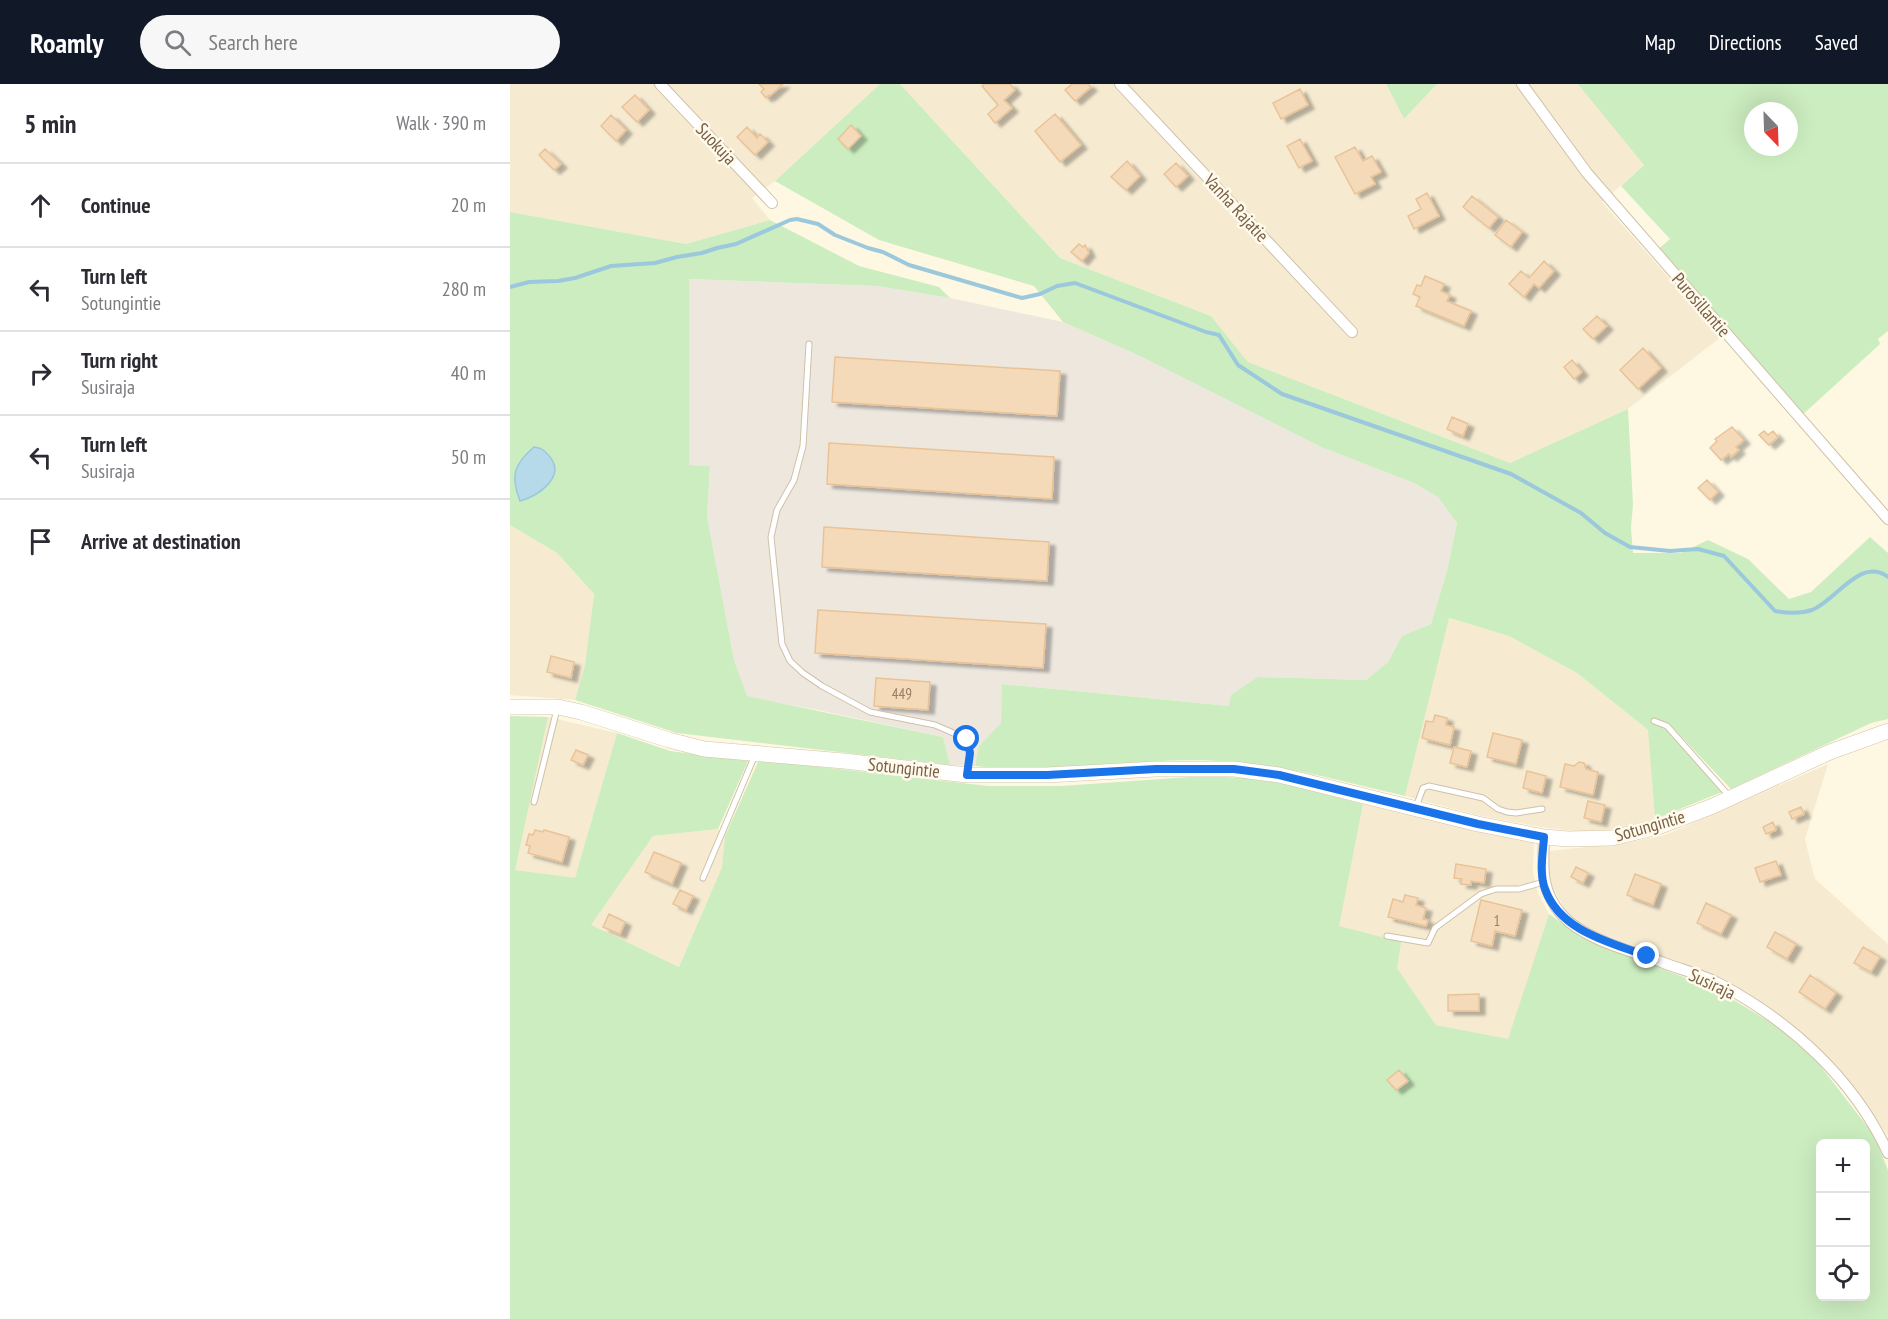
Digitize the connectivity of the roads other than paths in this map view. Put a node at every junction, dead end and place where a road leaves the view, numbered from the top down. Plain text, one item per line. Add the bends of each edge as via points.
1 (660, 84) edge
2 (1120, 84) edge
3 (1522, 84) edge
4 (772, 203) dead end
5 (1352, 333) dead end
6 (809, 344) dead end
7 (1888, 519) edge
8 (510, 707) edge
9 (558, 707) junction
10 (1654, 721) dead end
11 (1888, 731) edge
12 (756, 753) junction
13 (967, 775) junction
14 (1731, 798) junction
15 (534, 802) dead end
16 (1415, 808) junction
17 (1542, 809) dead end
18 (1544, 837) junction
19 (703, 878) dead end
20 (1544, 882) junction
21 (1387, 936) dead end
22 (1888, 1153) edge

1 - 4 street, Suokuja
2 - 5 street, Vanha Rajatie
3 - 7 street, Purosillantie via 1587,173
6 - 13 lane via 803,446 794,480 777,510 771,537 782,644 790,662 803,673 870,712 935,725 967,739
8 - 9 street, Sotungintie
9 - 12 street, Sotungintie via 704,749
9 - 15 lane
10 - 14 lane via 1667,726
11 - 14 street, Sotungintie via 1830,752
12 - 13 street, Sotungintie
12 - 19 lane
13 - 16 street, Sotungintie via 1234,769 1279,775
14 - 18 street, Sotungintie via 1658,827 1612,838
16 - 17 lane via 1423,788 1429,786 1483,798 1507,812
16 - 18 street, Sotungintie
18 - 20 street, Susiraja
20 - 21 lane via 1481,894 1434,928 1428,943
20 - 22 street, Susiraja via 1562,915 1584,933 1719,983 1782,1024 1819,1055 1851,1093

